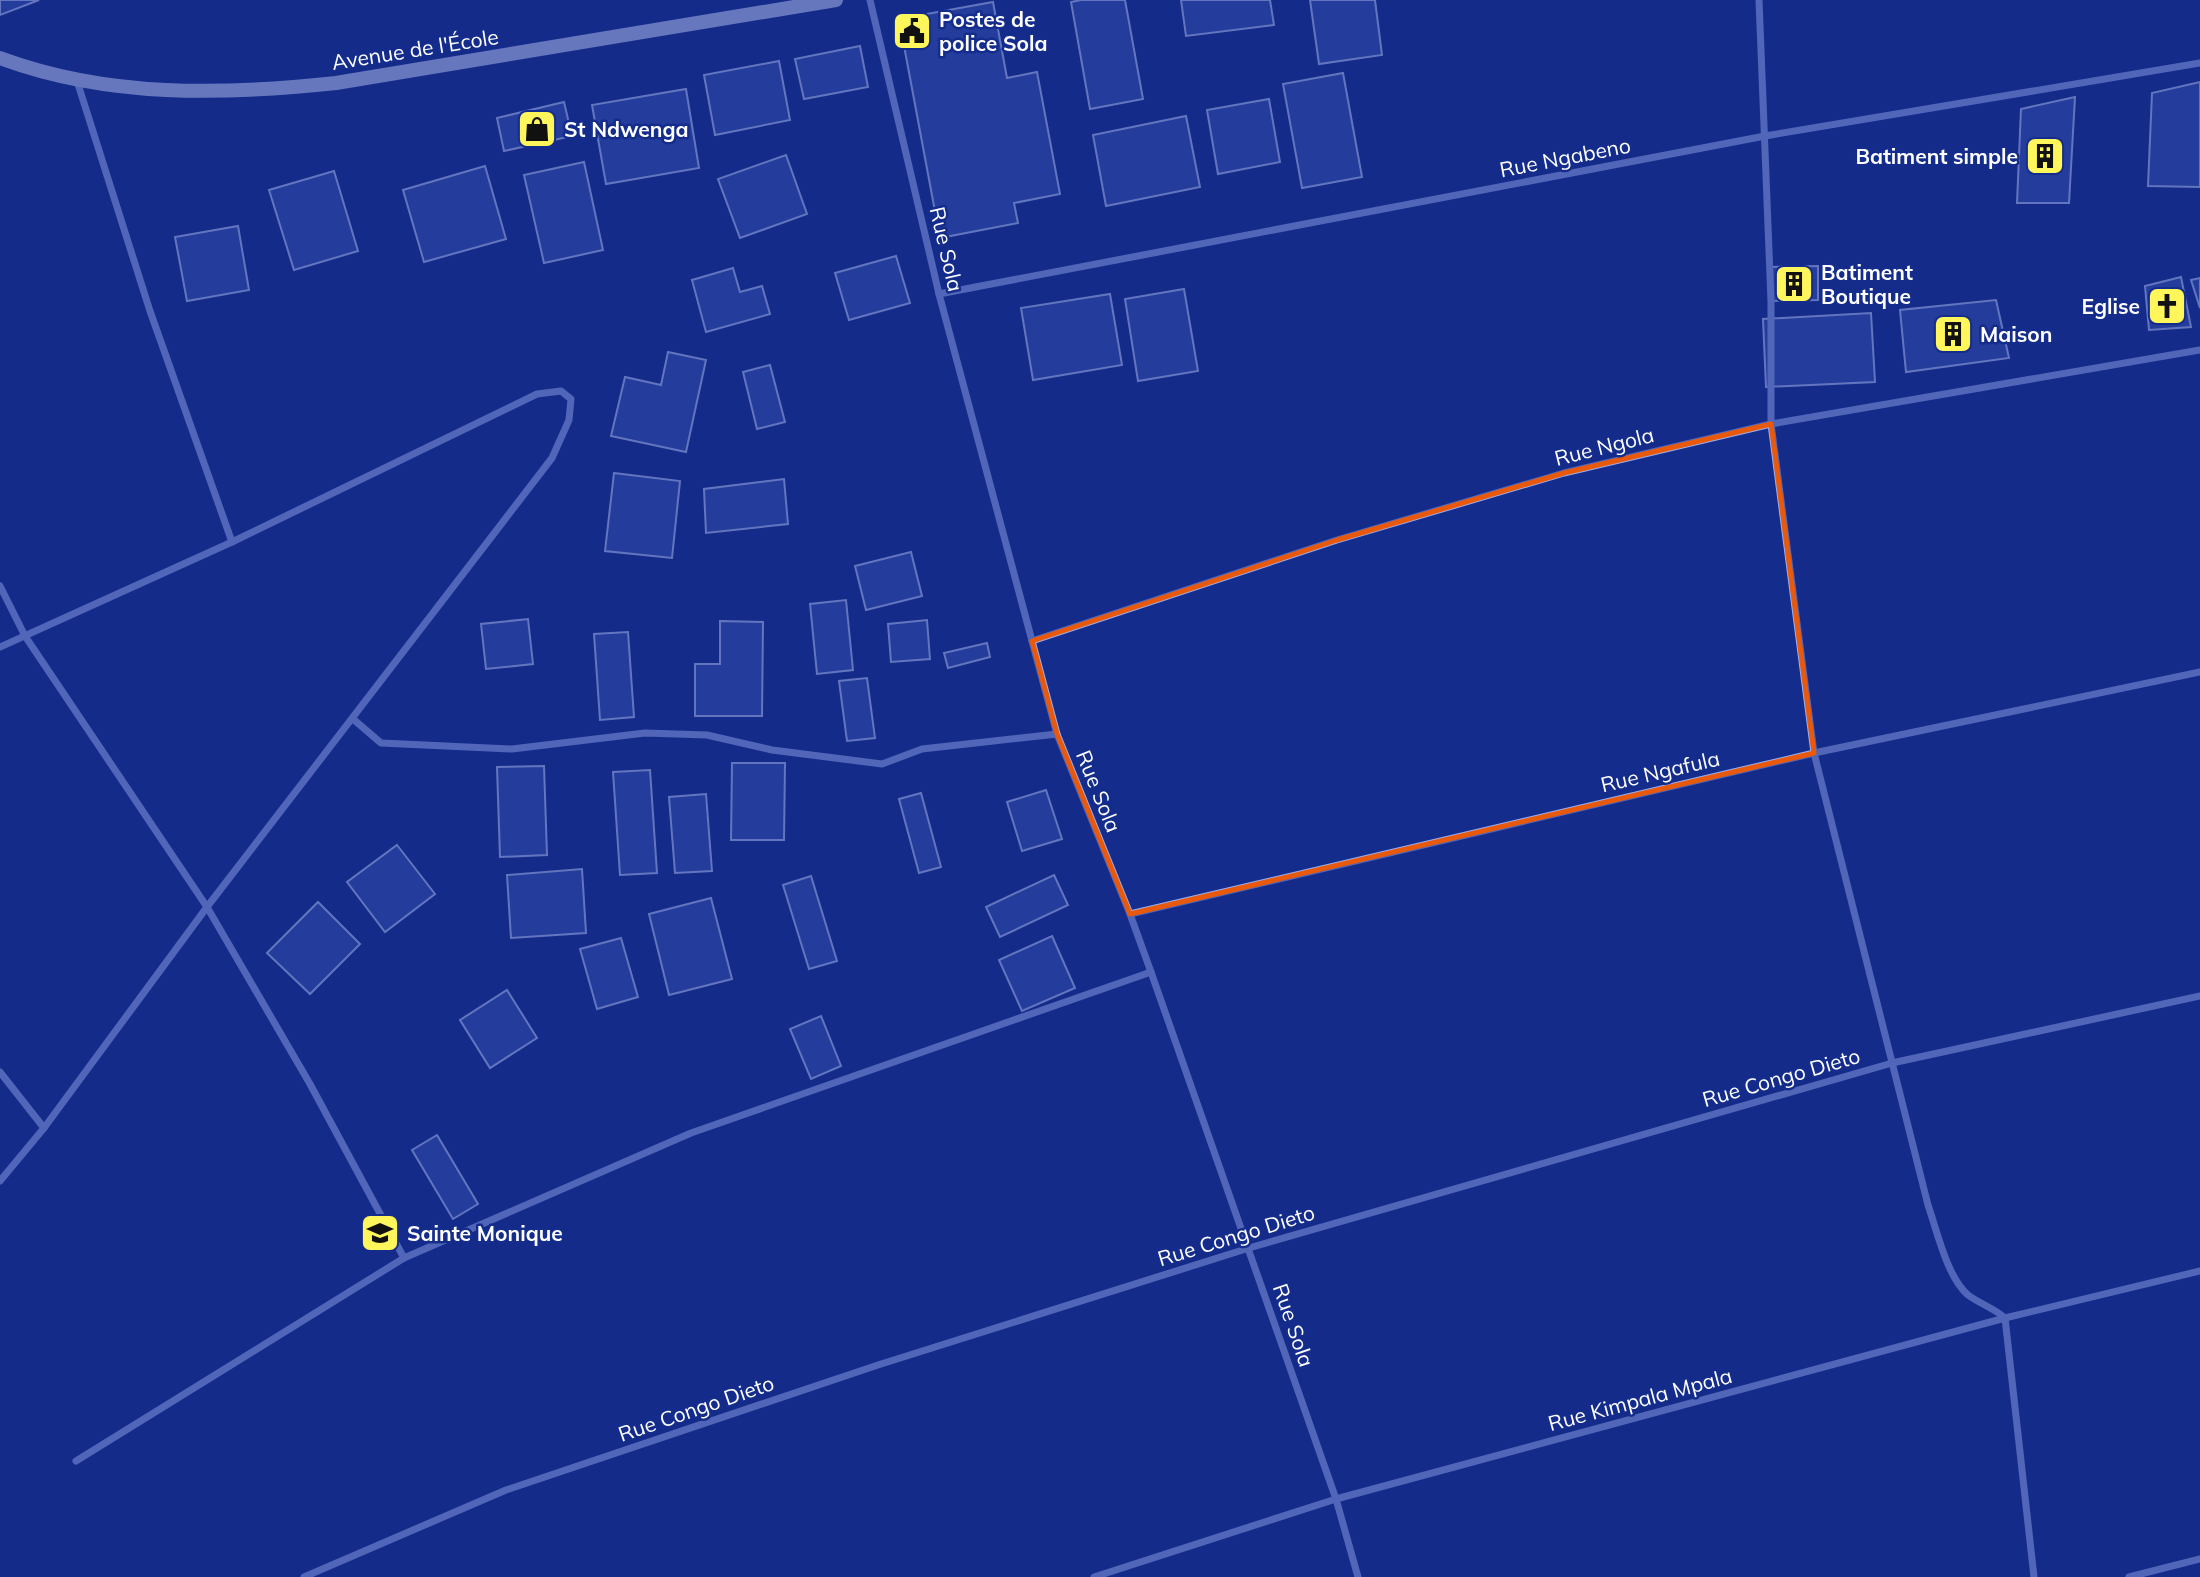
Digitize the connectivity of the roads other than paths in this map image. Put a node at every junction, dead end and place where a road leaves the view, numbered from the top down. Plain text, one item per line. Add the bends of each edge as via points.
1 (836, 0) edge
2 (870, 0) edge
3 (1759, 0) edge
4 (791, 4) edge
5 (0, 58) edge
6 (2200, 63) edge
7 (77, 81) junction
8 (1765, 136) junction
9 (939, 294) junction
10 (2200, 350) edge
11 (1771, 424) junction
12 (232, 542) junction
13 (0, 586) edge
14 (24, 636) junction
15 (1032, 641) junction
16 (0, 647) edge
17 (2200, 672) edge
18 (352, 719) junction
19 (1058, 734) junction
20 (1814, 753) junction
21 (207, 907) junction
22 (1130, 914) junction
23 (1151, 972) junction
24 (2200, 996) edge
25 (1892, 1063) junction
26 (0, 1072) edge
27 (44, 1128) junction
28 (0, 1181) edge
29 (1249, 1248) junction
30 (404, 1258) junction
31 (2200, 1271) edge
32 (2006, 1318) junction
33 (76, 1461) dead end
34 (1336, 1499) junction
35 (2200, 1559) edge
36 (304, 1577) edge
37 (1094, 1577) edge
38 (1358, 1577) edge
39 (2034, 1577) edge
40 (2129, 1577) edge

1 - 4 main road, Avenue de l'École
2 - 9 street, Rue Sola
3 - 8 street
4 - 7 main road, Avenue de l'École via 336,83 272,90 192,92
5 - 7 main road, Avenue de l'École
6 - 8 street, Rue Ngabeno
7 - 12 street via 150,311
8 - 9 street, Rue Ngabeno
8 - 11 street
9 - 15 street, Rue Sola
10 - 11 street, Rue Ngola
11 - 15 street, Rue Ngola via 1564,473 1337,540
11 - 20 street
12 - 14 street
12 - 18 street via 537,394 561,391 570,399 569,420 552,458
13 - 14 street
14 - 16 street
14 - 21 street
15 - 19 street, Rue Sola
17 - 20 street, Rue Ngafula
18 - 19 street via 380,743 512,749 645,733 707,735 772,750 882,764 922,749
18 - 21 street
19 - 22 street, Rue Sola
20 - 22 street, Rue Ngafula
20 - 25 street
21 - 27 street
21 - 30 street
22 - 23 street, Rue Sola
23 - 29 street, Rue Sola
23 - 30 street via 691,1133
24 - 25 street, Rue Congo Dieto
25 - 29 street, Rue Congo Dieto
25 - 32 street via 1928,1205 1954,1276 1969,1295
26 - 27 street
27 - 28 street
29 - 34 street, Rue Sola
29 - 36 street, Rue Congo Dieto via 878,1365 506,1490
30 - 33 street
31 - 32 street, Rue Kimpala Mpala
32 - 34 street, Rue Kimpala Mpala
32 - 39 street
34 - 37 street, Rue Kimpala Mpala
34 - 38 street, Rue Sola
35 - 40 street

